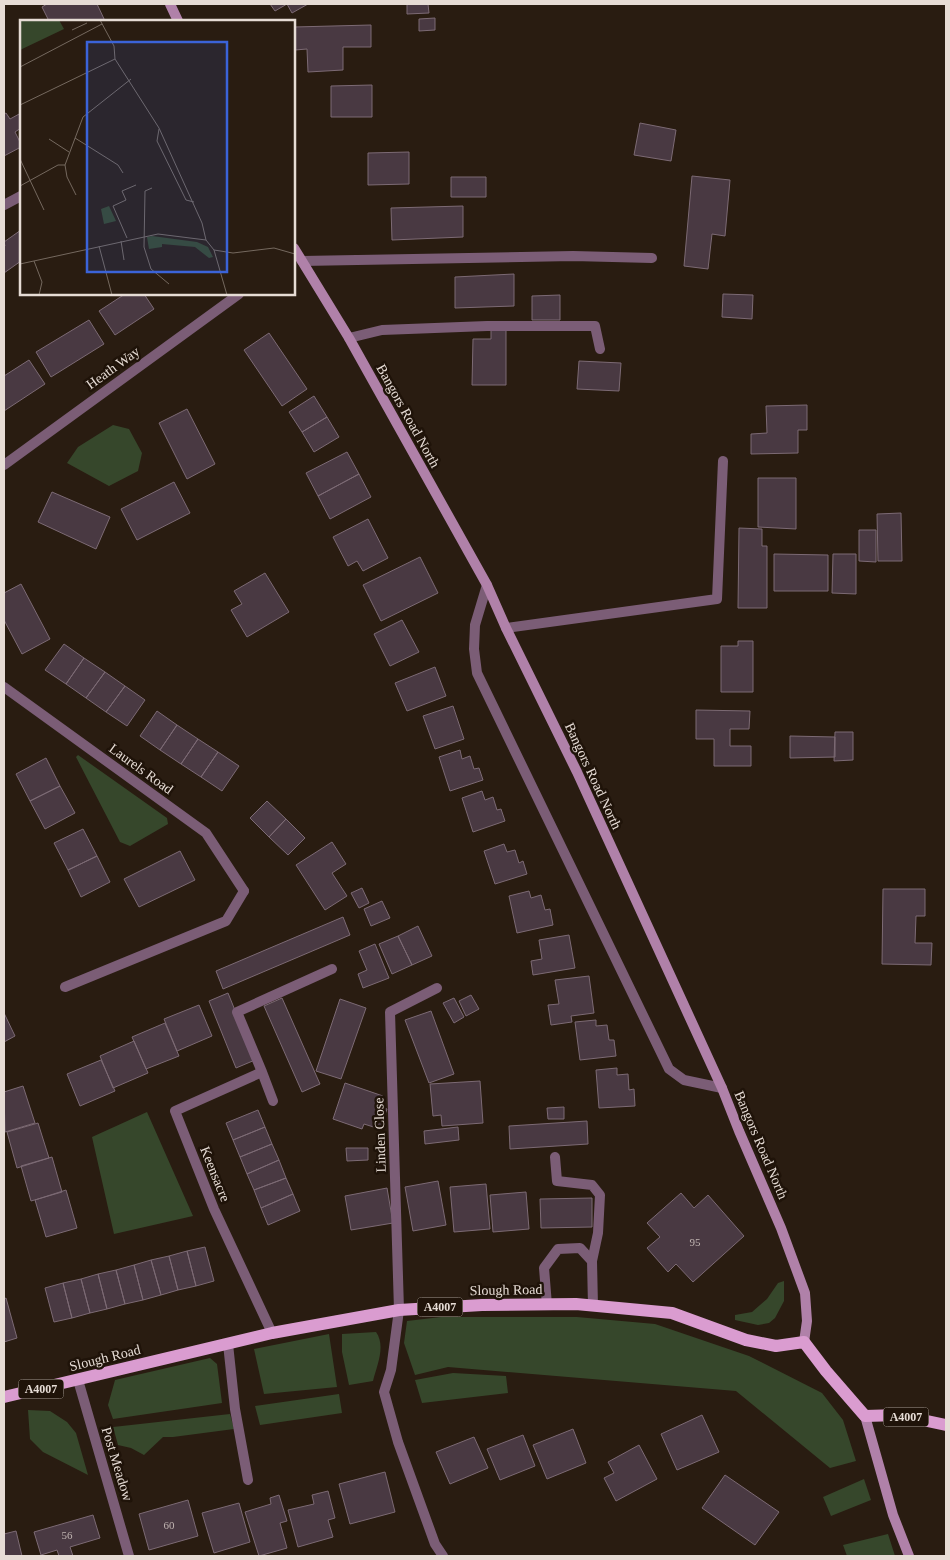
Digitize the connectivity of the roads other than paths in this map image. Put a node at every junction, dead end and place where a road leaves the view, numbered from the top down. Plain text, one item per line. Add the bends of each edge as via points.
1 (170, 4) edge
2 (178, 20) edge
3 (20, 197) edge
4 (4, 205) edge
5 (296, 254) edge
6 (652, 258) dead end
7 (238, 295) edge
8 (349, 338) junction
9 (600, 349) dead end
10 (723, 461) dead end
11 (4, 466) edge
12 (487, 585) junction
13 (506, 628) junction
14 (4, 688) edge
15 (332, 969) dead end
16 (65, 987) dead end
17 (437, 988) dead end
18 (262, 1072) junction
19 (722, 1088) junction
20 (273, 1101) dead end
21 (555, 1157) dead end
22 (592, 1261) junction
23 (547, 1305) junction
24 (593, 1306) junction
25 (398, 1310) junction
26 (272, 1333) junction
27 (804, 1342) junction
28 (228, 1344) junction
29 (78, 1380) junction
30 (4, 1397) edge
31 (865, 1416) junction
32 (946, 1425) edge
33 (248, 1480) dead end
34 (129, 1556) edge
35 (444, 1556) edge
36 (910, 1556) edge

1 - 2 street
3 - 4 street
5 - 6 street
5 - 8 street, Bangors Road North
7 - 11 street, Heath Way
8 - 9 street via 382,330 595,326
8 - 12 street, Bangors Road North
10 - 13 street via 717,599
12 - 13 street, Bangors Road North
12 - 19 street via 475,625 477,673 669,1069 684,1080
13 - 19 street, Bangors Road North via 577,772
14 - 16 street, Laurels Road via 206,834 244,891 226,921
15 - 18 street via 238,1012
17 - 25 street, Linden Close via 390,1012
18 - 20 street
18 - 26 street, Keensacre via 175,1110 214,1209
19 - 27 street, Bangors Road North via 805,1293 807,1321
21 - 22 street via 558,1181 592,1186 600,1195
22 - 23 street via 580,1248 558,1249 544,1268
22 - 24 street
23 - 24 main road, Slough Road / A4007
23 - 25 main road, Slough Road / A4007
24 - 27 main road, Slough Road / A4007 via 672,1312 746,1340 776,1346
25 - 26 main road, Slough Road / A4007
25 - 35 street via 391,1370 384,1392 401,1451 435,1544
26 - 28 main road, Slough Road / A4007
27 - 31 main road, A4007
28 - 29 main road, Slough Road / A4007
28 - 33 street via 235,1409
29 - 30 main road, Slough Road / A4007
29 - 34 street, Post Meadow
31 - 32 main road, A4007 via 899,1415
31 - 36 street via 893,1515

